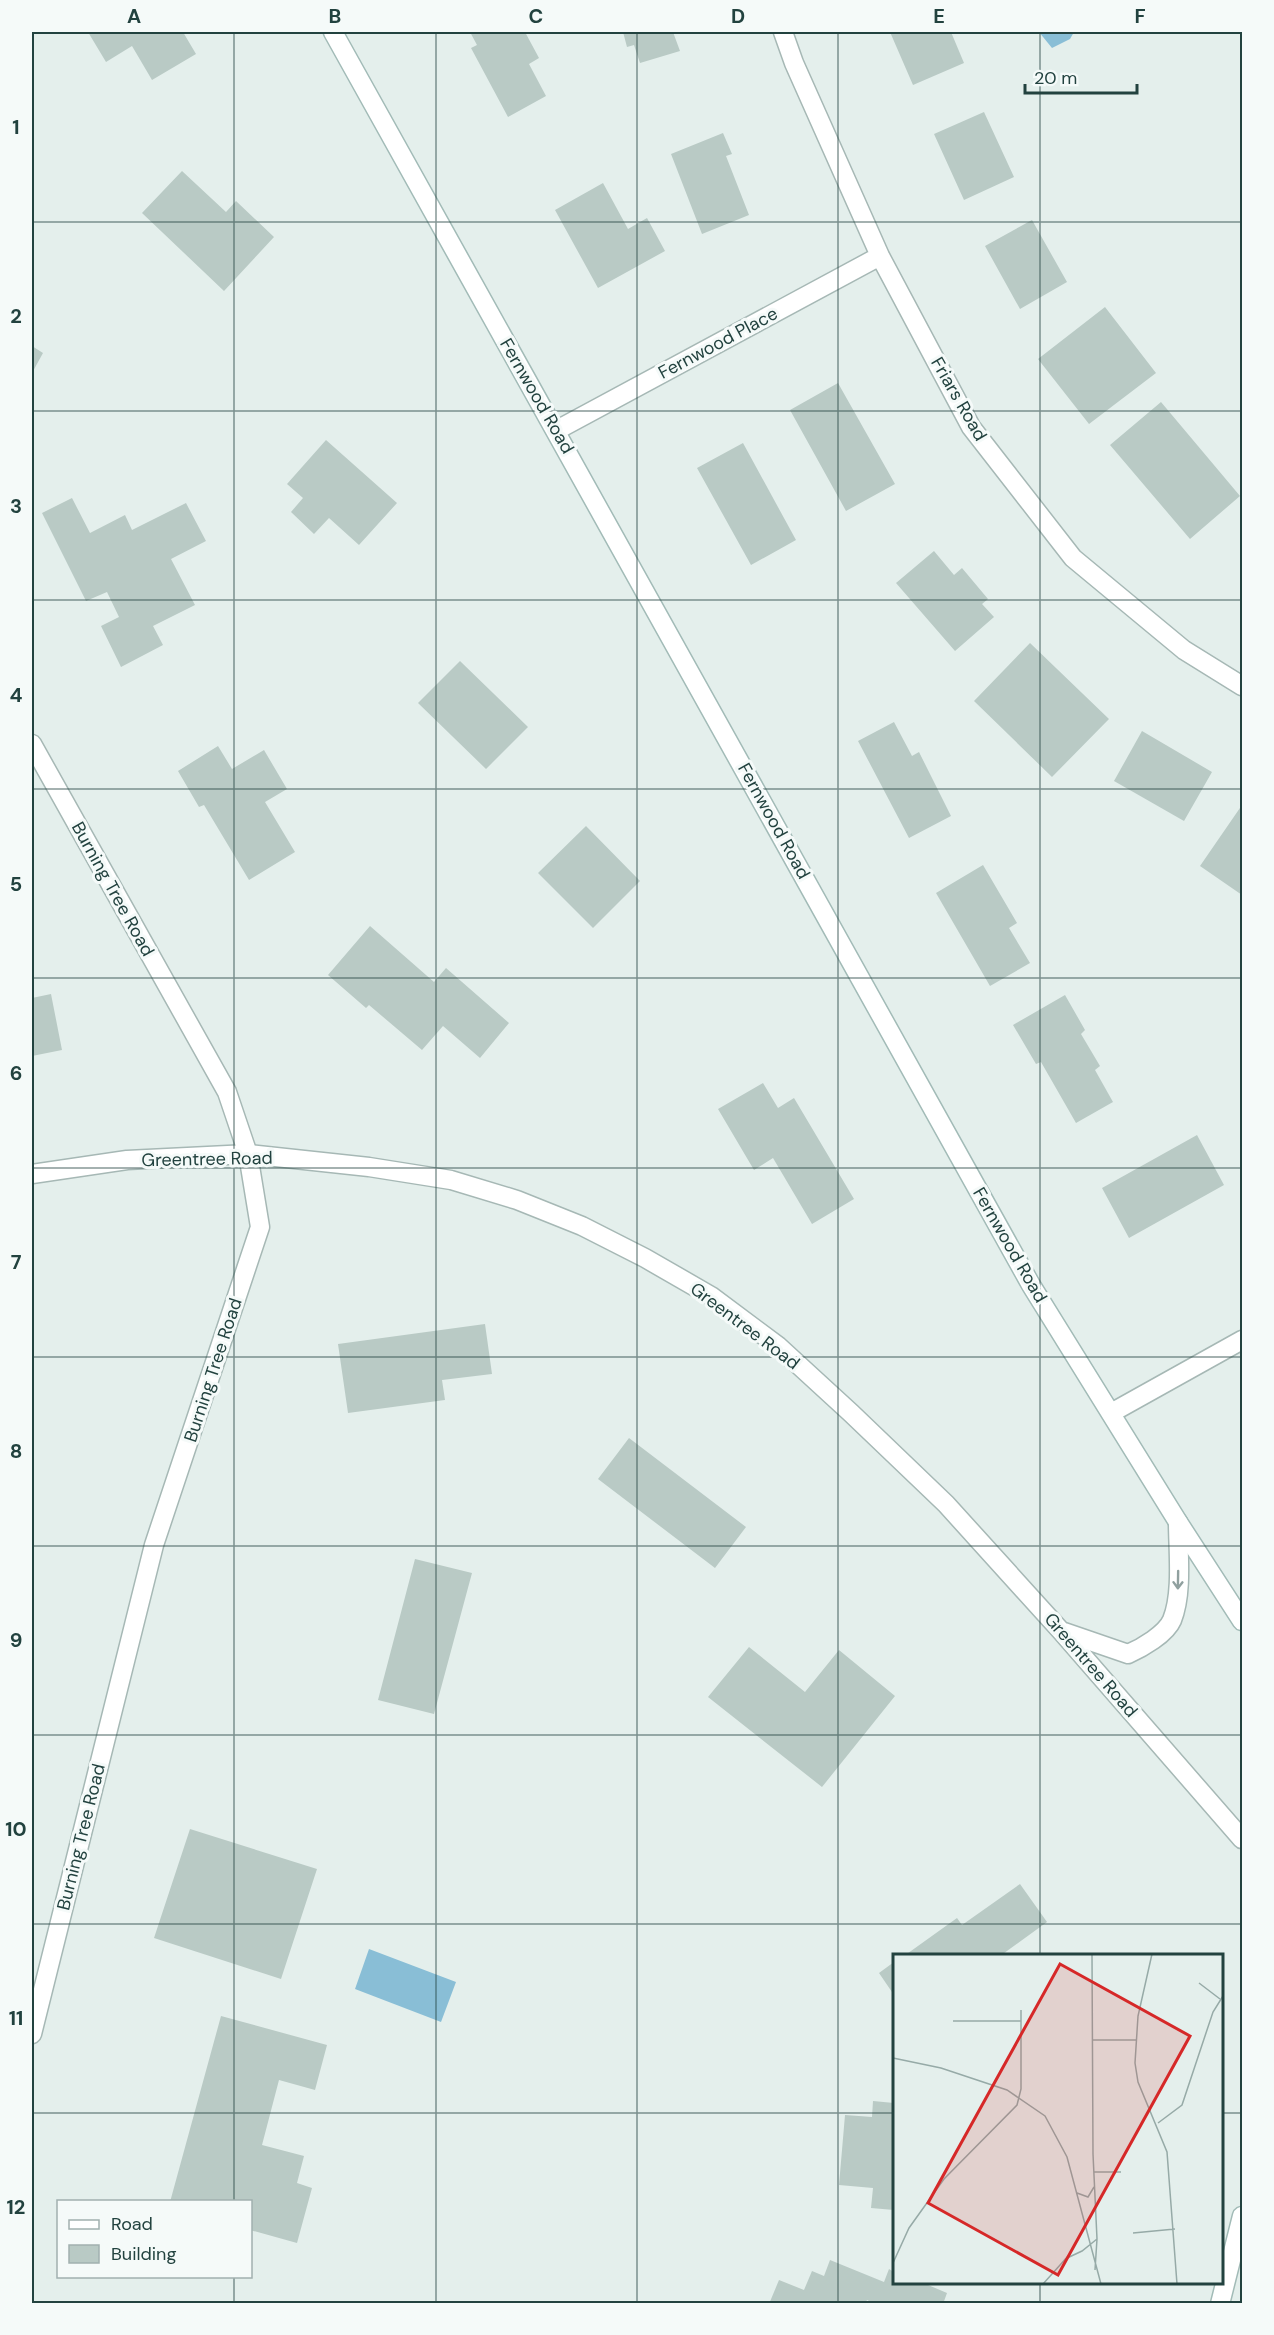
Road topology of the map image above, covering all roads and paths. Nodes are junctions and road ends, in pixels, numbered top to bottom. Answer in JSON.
{"nodes":[{"id":1,"x":333,"y":32,"type":"edge"},
{"id":2,"x":783,"y":32,"type":"edge"},
{"id":3,"x":880,"y":256,"type":"junction"},
{"id":4,"x":556,"y":430,"type":"junction"},
{"id":5,"x":1242,"y":686,"type":"edge"},
{"id":6,"x":32,"y":744,"type":"edge"},
{"id":7,"x":248,"y":1154,"type":"junction"},
{"id":8,"x":32,"y":1174,"type":"edge"},
{"id":9,"x":1242,"y":1340,"type":"edge"},
{"id":10,"x":1111,"y":1413,"type":"junction"},
{"id":11,"x":1178,"y":1522,"type":"junction"},
{"id":12,"x":1228,"y":1601,"type":"junction"},
{"id":13,"x":1242,"y":1621,"type":"edge"},
{"id":14,"x":1061,"y":1631,"type":"junction"},
{"id":15,"x":1242,"y":1636,"type":"edge"},
{"id":16,"x":1242,"y":1839,"type":"edge"},
{"id":17,"x":32,"y":2034,"type":"edge"},
{"id":18,"x":1242,"y":2216,"type":"edge"},
{"id":19,"x":1220,"y":2304,"type":"edge"}],
"edges":[{"from":1,"to":4,"type":"street","name":"Fernwood Road"},
{"from":2,"to":3,"type":"street","name":"Friars Road"},
{"from":3,"to":4,"type":"street","name":"Fernwood Place"},
{"from":3,"to":5,"type":"street","name":"Friars Road"},
{"from":4,"to":10,"type":"street","name":"Fernwood Road"},
{"from":6,"to":7,"type":"street","name":"Burning Tree Road"},
{"from":7,"to":8,"type":"street","name":"Greentree Road"},
{"from":7,"to":14,"type":"street","name":"Greentree Road"},
{"from":7,"to":17,"type":"street","name":"Burning Tree Road"},
{"from":9,"to":10,"type":"street"},
{"from":10,"to":11,"type":"street","name":"Fernwood Road"},
{"from":11,"to":12,"type":"street","name":"Fernwood Road"},
{"from":11,"to":14,"type":"street","one_way":true},
{"from":12,"to":13,"type":"street","name":"Fernwood Road"},
{"from":12,"to":15,"type":"street","name":"Fernwood Road"},
{"from":14,"to":16,"type":"street","name":"Greentree Road"},
{"from":18,"to":19,"type":"street"}]}
